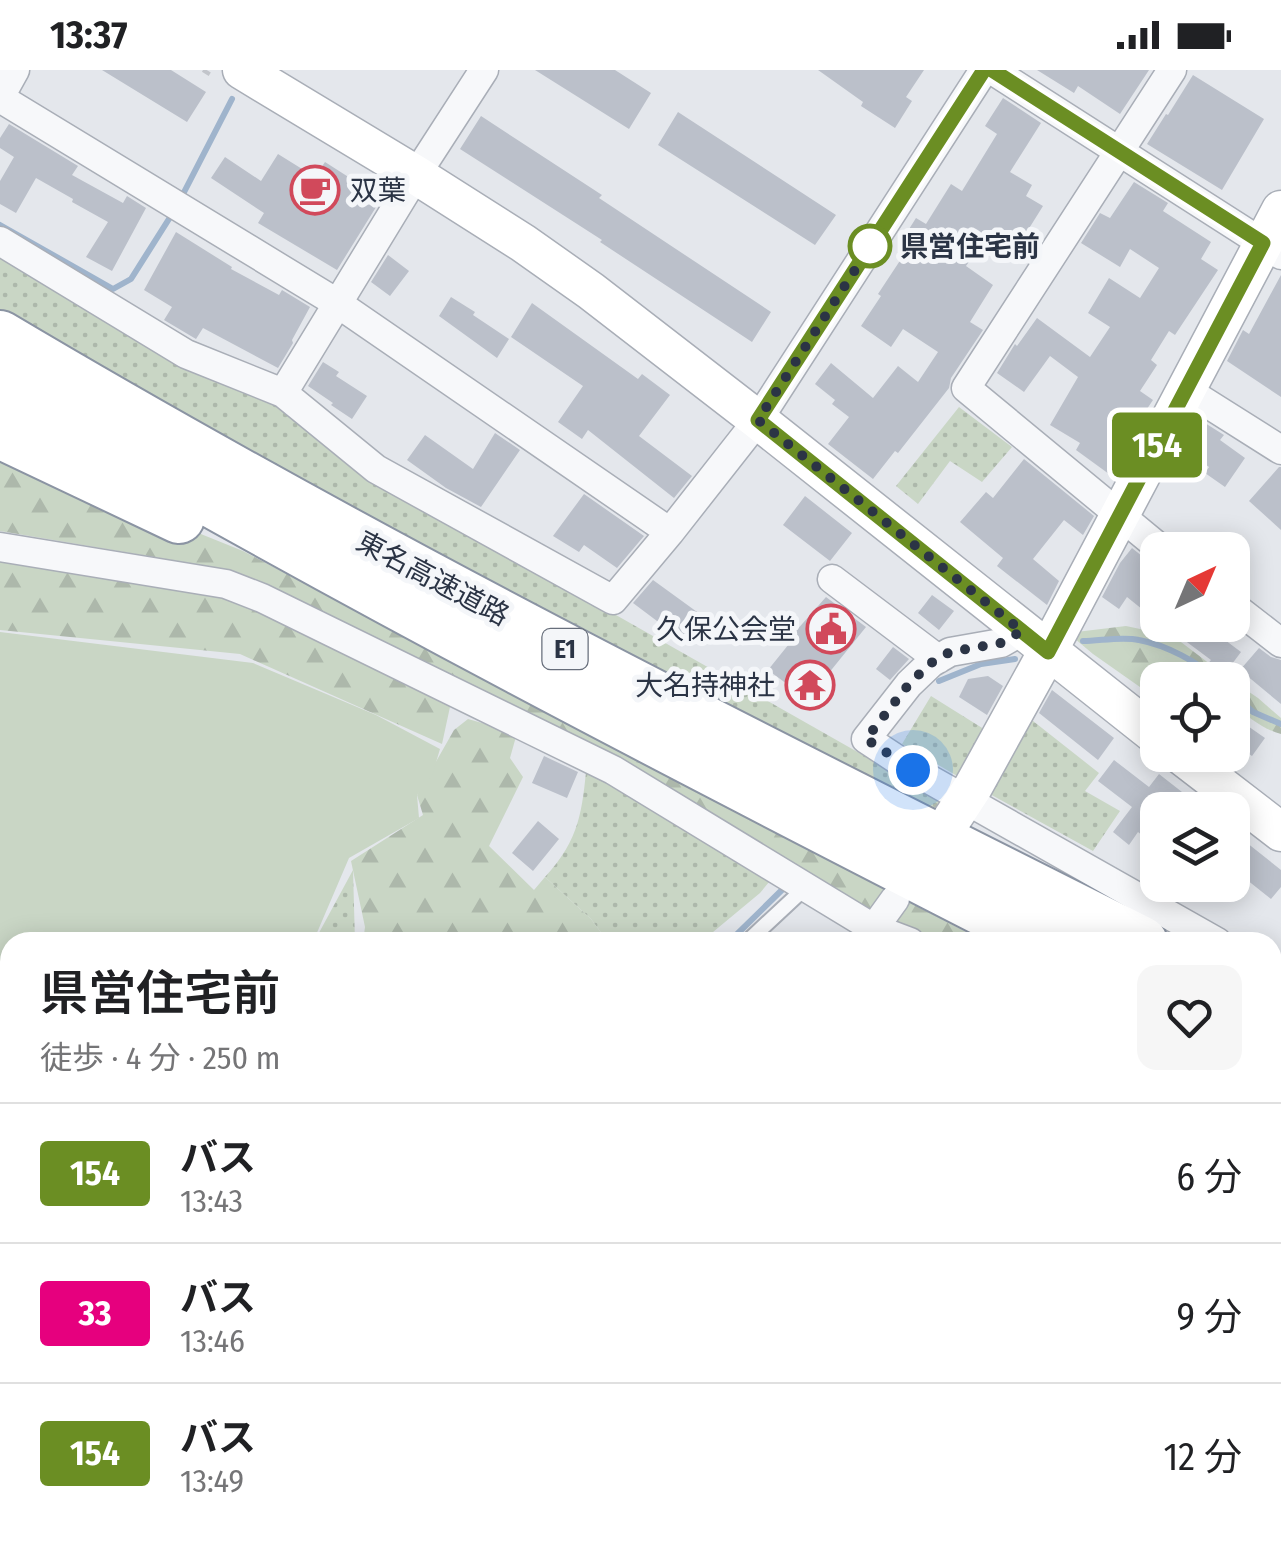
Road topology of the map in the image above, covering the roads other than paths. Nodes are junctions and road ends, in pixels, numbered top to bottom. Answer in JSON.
{"nodes":[{"id":1,"x":16,"y":70,"type":"edge"},
{"id":2,"x":242,"y":70,"type":"edge"},
{"id":3,"x":484,"y":70,"type":"edge"},
{"id":4,"x":984,"y":70,"type":"edge"},
{"id":5,"x":992,"y":70,"type":"edge"},
{"id":6,"x":1172,"y":70,"type":"edge"},
{"id":7,"x":0,"y":98,"type":"edge"},
{"id":8,"x":1119,"y":153,"type":"junction"},
{"id":9,"x":416,"y":175,"type":"junction"},
{"id":10,"x":1281,"y":210,"type":"edge"},
{"id":11,"x":0,"y":241,"type":"edge"},
{"id":12,"x":1272,"y":249,"type":"edge"},
{"id":13,"x":337,"y":304,"type":"junction"},
{"id":14,"x":0,"y":336,"type":"edge"},
{"id":15,"x":0,"y":381,"type":"edge"},
{"id":16,"x":1186,"y":390,"type":"junction"},
{"id":17,"x":284,"y":393,"type":"junction"},
{"id":18,"x":758,"y":420,"type":"junction"},
{"id":19,"x":0,"y":433,"type":"edge"},
{"id":20,"x":1281,"y":450,"type":"edge"},
{"id":21,"x":1119,"y":516,"type":"junction"},
{"id":22,"x":670,"y":532,"type":"junction"},
{"id":23,"x":1140,"y":533,"type":"edge"},
{"id":24,"x":0,"y":547,"type":"edge"},
{"id":25,"x":832,"y":580,"type":"dead end"},
{"id":26,"x":1250,"y":619,"type":"edge"},
{"id":27,"x":1035,"y":641,"type":"junction"},
{"id":28,"x":1281,"y":643,"type":"edge"},
{"id":29,"x":938,"y":659,"type":"junction"},
{"id":30,"x":618,"y":723,"type":"junction"},
{"id":31,"x":1140,"y":723,"type":"edge"},
{"id":32,"x":1203,"y":772,"type":"edge"},
{"id":33,"x":959,"y":808,"type":"junction"},
{"id":34,"x":1281,"y":832,"type":"edge"},
{"id":35,"x":806,"y":887,"type":"junction"},
{"id":36,"x":895,"y":899,"type":"dead end"},
{"id":37,"x":758,"y":932,"type":"edge"},
{"id":38,"x":864,"y":932,"type":"edge"},
{"id":39,"x":872,"y":932,"type":"edge"},
{"id":40,"x":1025,"y":932,"type":"edge"},
{"id":41,"x":1122,"y":932,"type":"edge"},
{"id":42,"x":1198,"y":932,"type":"edge"}],
"edges":[{"from":1,"to":7,"type":"street"},
{"from":2,"to":9,"type":"street"},
{"from":3,"to":9,"type":"street"},
{"from":4,"to":18,"type":"street"},
{"from":5,"to":8,"type":"street"},
{"from":6,"to":8,"type":"street"},
{"from":7,"to":13,"type":"street"},
{"from":8,"to":12,"type":"street"},
{"from":8,"to":21,"type":"street"},
{"from":9,"to":13,"type":"street"},
{"from":9,"to":18,"type":"street"},
{"from":10,"to":12,"type":"street"},
{"from":11,"to":17,"type":"street"},
{"from":12,"to":16,"type":"street"},
{"from":13,"to":17,"type":"street"},
{"from":13,"to":22,"type":"street"},
{"from":14,"to":41,"type":"highway","name":"東名高速道路","number":"E1"},
{"from":15,"to":30,"type":"highway","name":"東名高速道路","number":"E1"},
{"from":16,"to":20,"type":"street"},
{"from":16,"to":21,"type":"street"},
{"from":17,"to":22,"type":"street"},
{"from":18,"to":22,"type":"street"},
{"from":18,"to":27,"type":"street"},
{"from":19,"to":30,"type":"highway"},
{"from":21,"to":23,"type":"street"},
{"from":21,"to":27,"type":"street"},
{"from":24,"to":35,"type":"street"},
{"from":25,"to":29,"type":"street"},
{"from":26,"to":28,"type":"street"},
{"from":27,"to":29,"type":"street"},
{"from":27,"to":31,"type":"street"},
{"from":27,"to":33,"type":"street"},
{"from":29,"to":33,"type":"street"},
{"from":30,"to":40,"type":"highway","name":"東名高速道路","number":"E1"},
{"from":32,"to":34,"type":"street"},
{"from":33,"to":42,"type":"street"},
{"from":35,"to":37,"type":"lane"},
{"from":35,"to":38,"type":"street"},
{"from":36,"to":39,"type":"street"}]}
